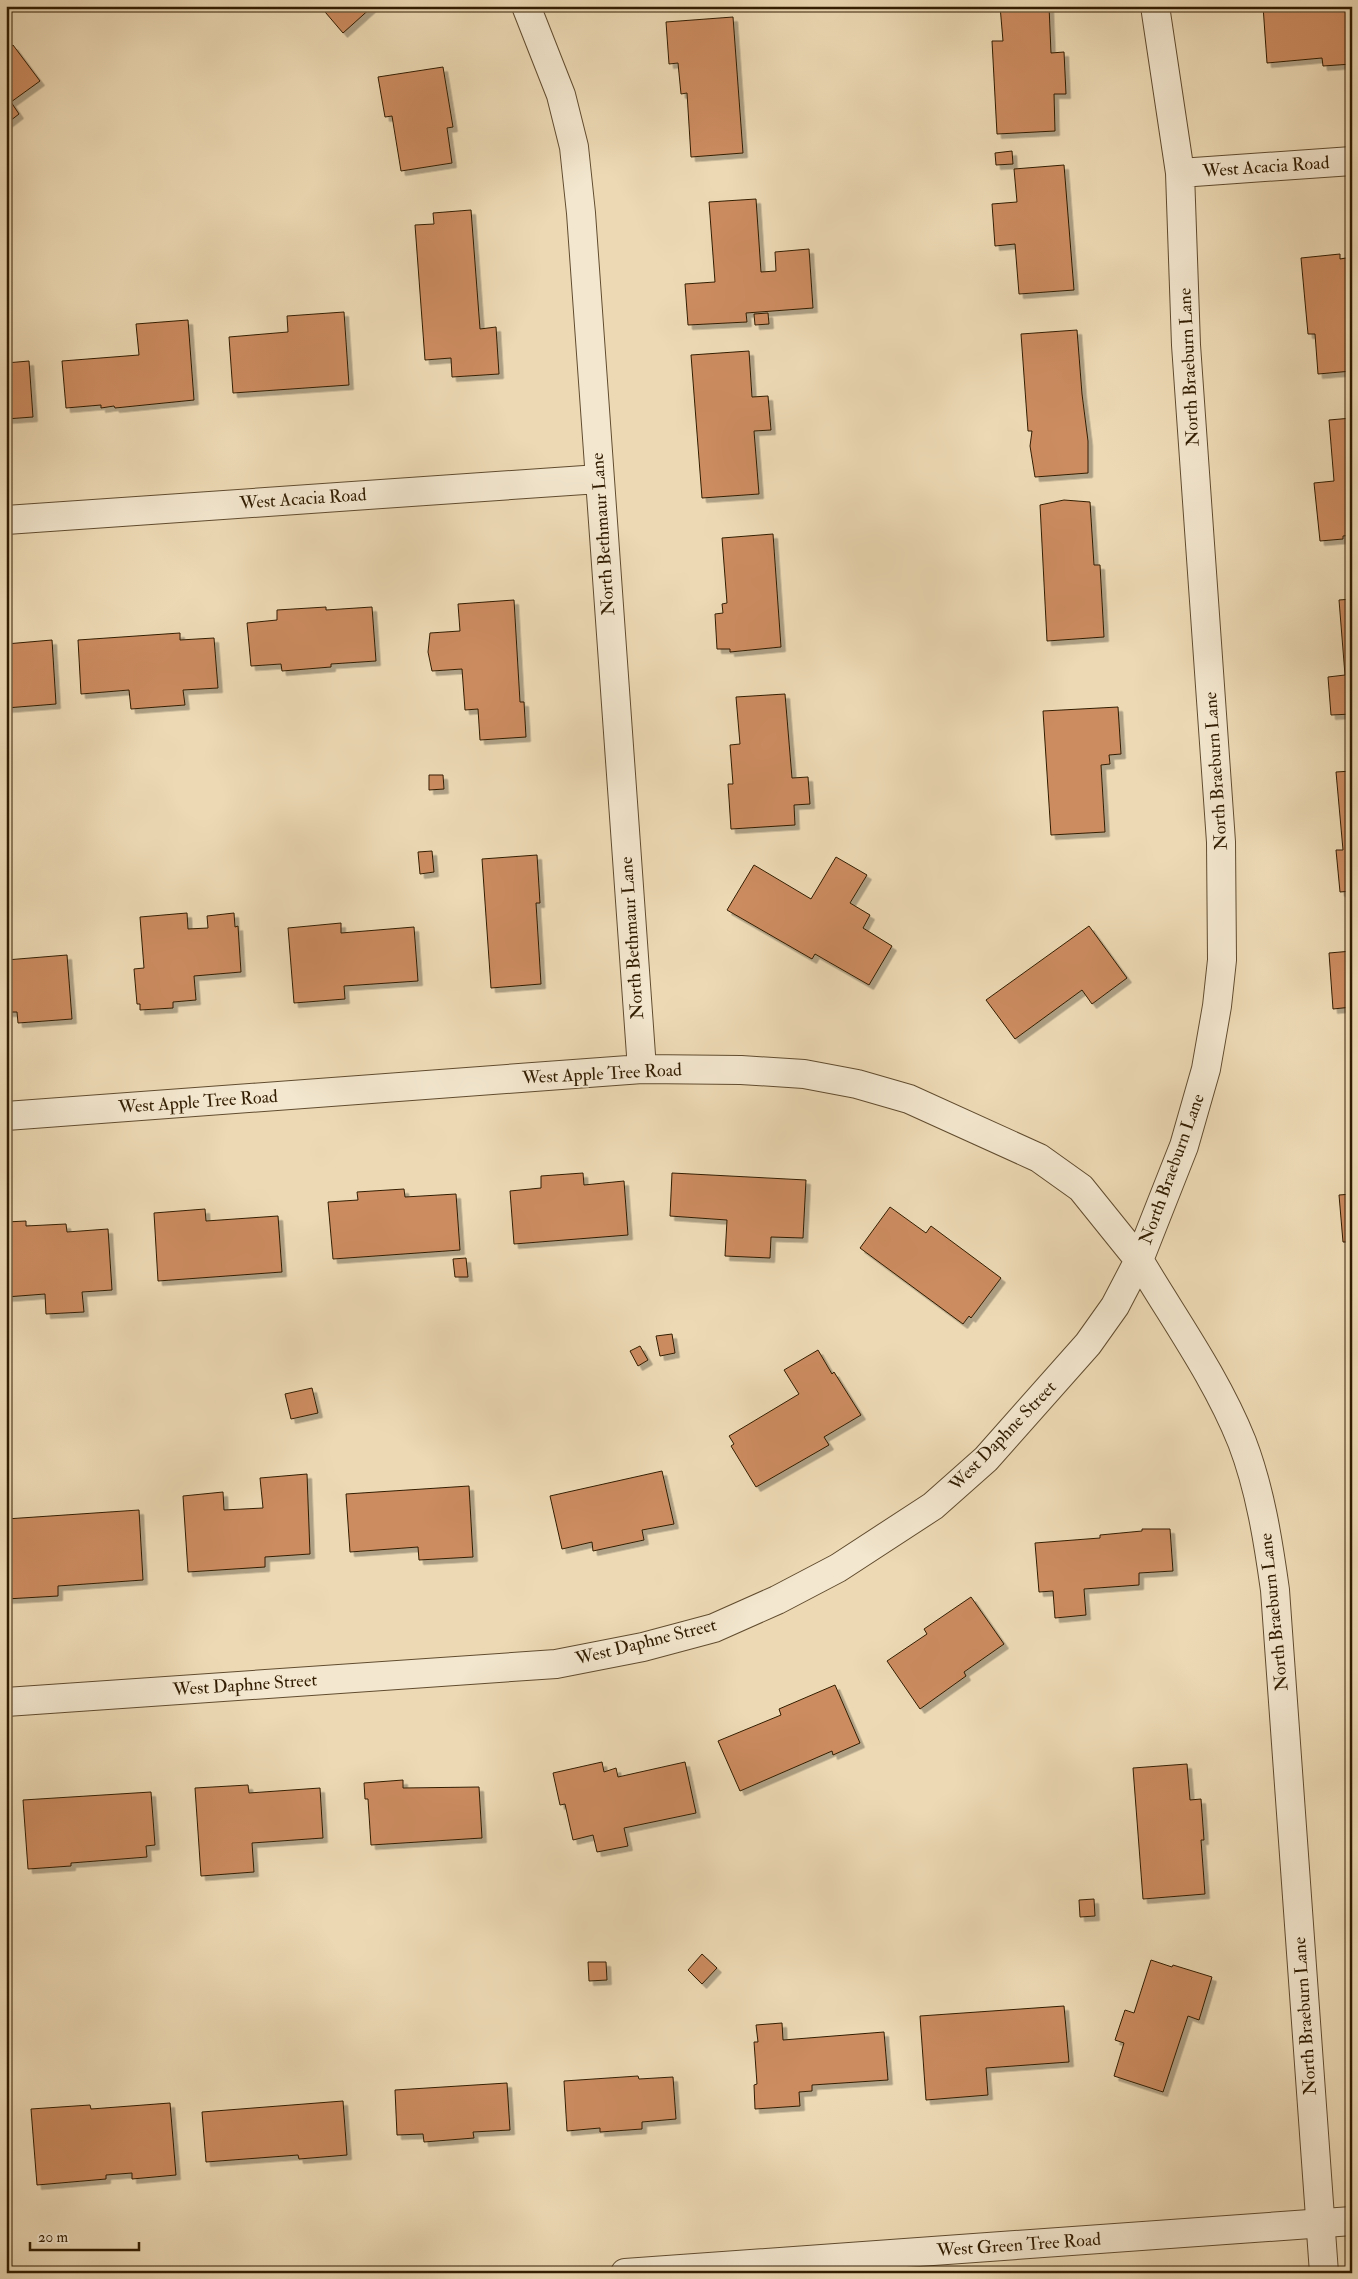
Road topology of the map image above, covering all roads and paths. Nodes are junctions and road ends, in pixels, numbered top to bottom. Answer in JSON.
{"nodes":[{"id":1,"x":526,"y":6,"type":"edge"},
{"id":2,"x":1155,"y":6,"type":"edge"},
{"id":3,"x":1352,"y":162,"type":"edge"},
{"id":4,"x":1180,"y":173,"type":"junction"},
{"id":5,"x":599,"y":479,"type":"junction"},
{"id":6,"x":6,"y":520,"type":"edge"},
{"id":7,"x":642,"y":1069,"type":"junction"},
{"id":8,"x":6,"y":1116,"type":"edge"},
{"id":9,"x":1139,"y":1260,"type":"junction"},
{"id":10,"x":6,"y":1702,"type":"edge"},
{"id":11,"x":1352,"y":2221,"type":"edge"},
{"id":12,"x":1320,"y":2223,"type":"junction"},
{"id":13,"x":625,"y":2273,"type":"edge"},
{"id":14,"x":1324,"y":2273,"type":"edge"}],
"edges":[{"from":1,"to":5,"type":"street","name":"North Bethmaur Lane"},
{"from":2,"to":4,"type":"street","name":"North Braeburn Lane"},
{"from":3,"to":4,"type":"street","name":"West Acacia Road"},
{"from":4,"to":9,"type":"street","name":"North Braeburn Lane"},
{"from":5,"to":6,"type":"street","name":"West Acacia Road"},
{"from":5,"to":7,"type":"street","name":"North Bethmaur Lane"},
{"from":7,"to":8,"type":"street","name":"West Apple Tree Road"},
{"from":7,"to":9,"type":"street","name":"West Apple Tree Road"},
{"from":9,"to":10,"type":"street","name":"West Daphne Street"},
{"from":9,"to":12,"type":"street","name":"North Braeburn Lane"},
{"from":11,"to":12,"type":"street","name":"West Green Tree Road"},
{"from":12,"to":13,"type":"street","name":"West Green Tree Road"},
{"from":12,"to":14,"type":"street","name":"North Braeburn Lane"}]}
